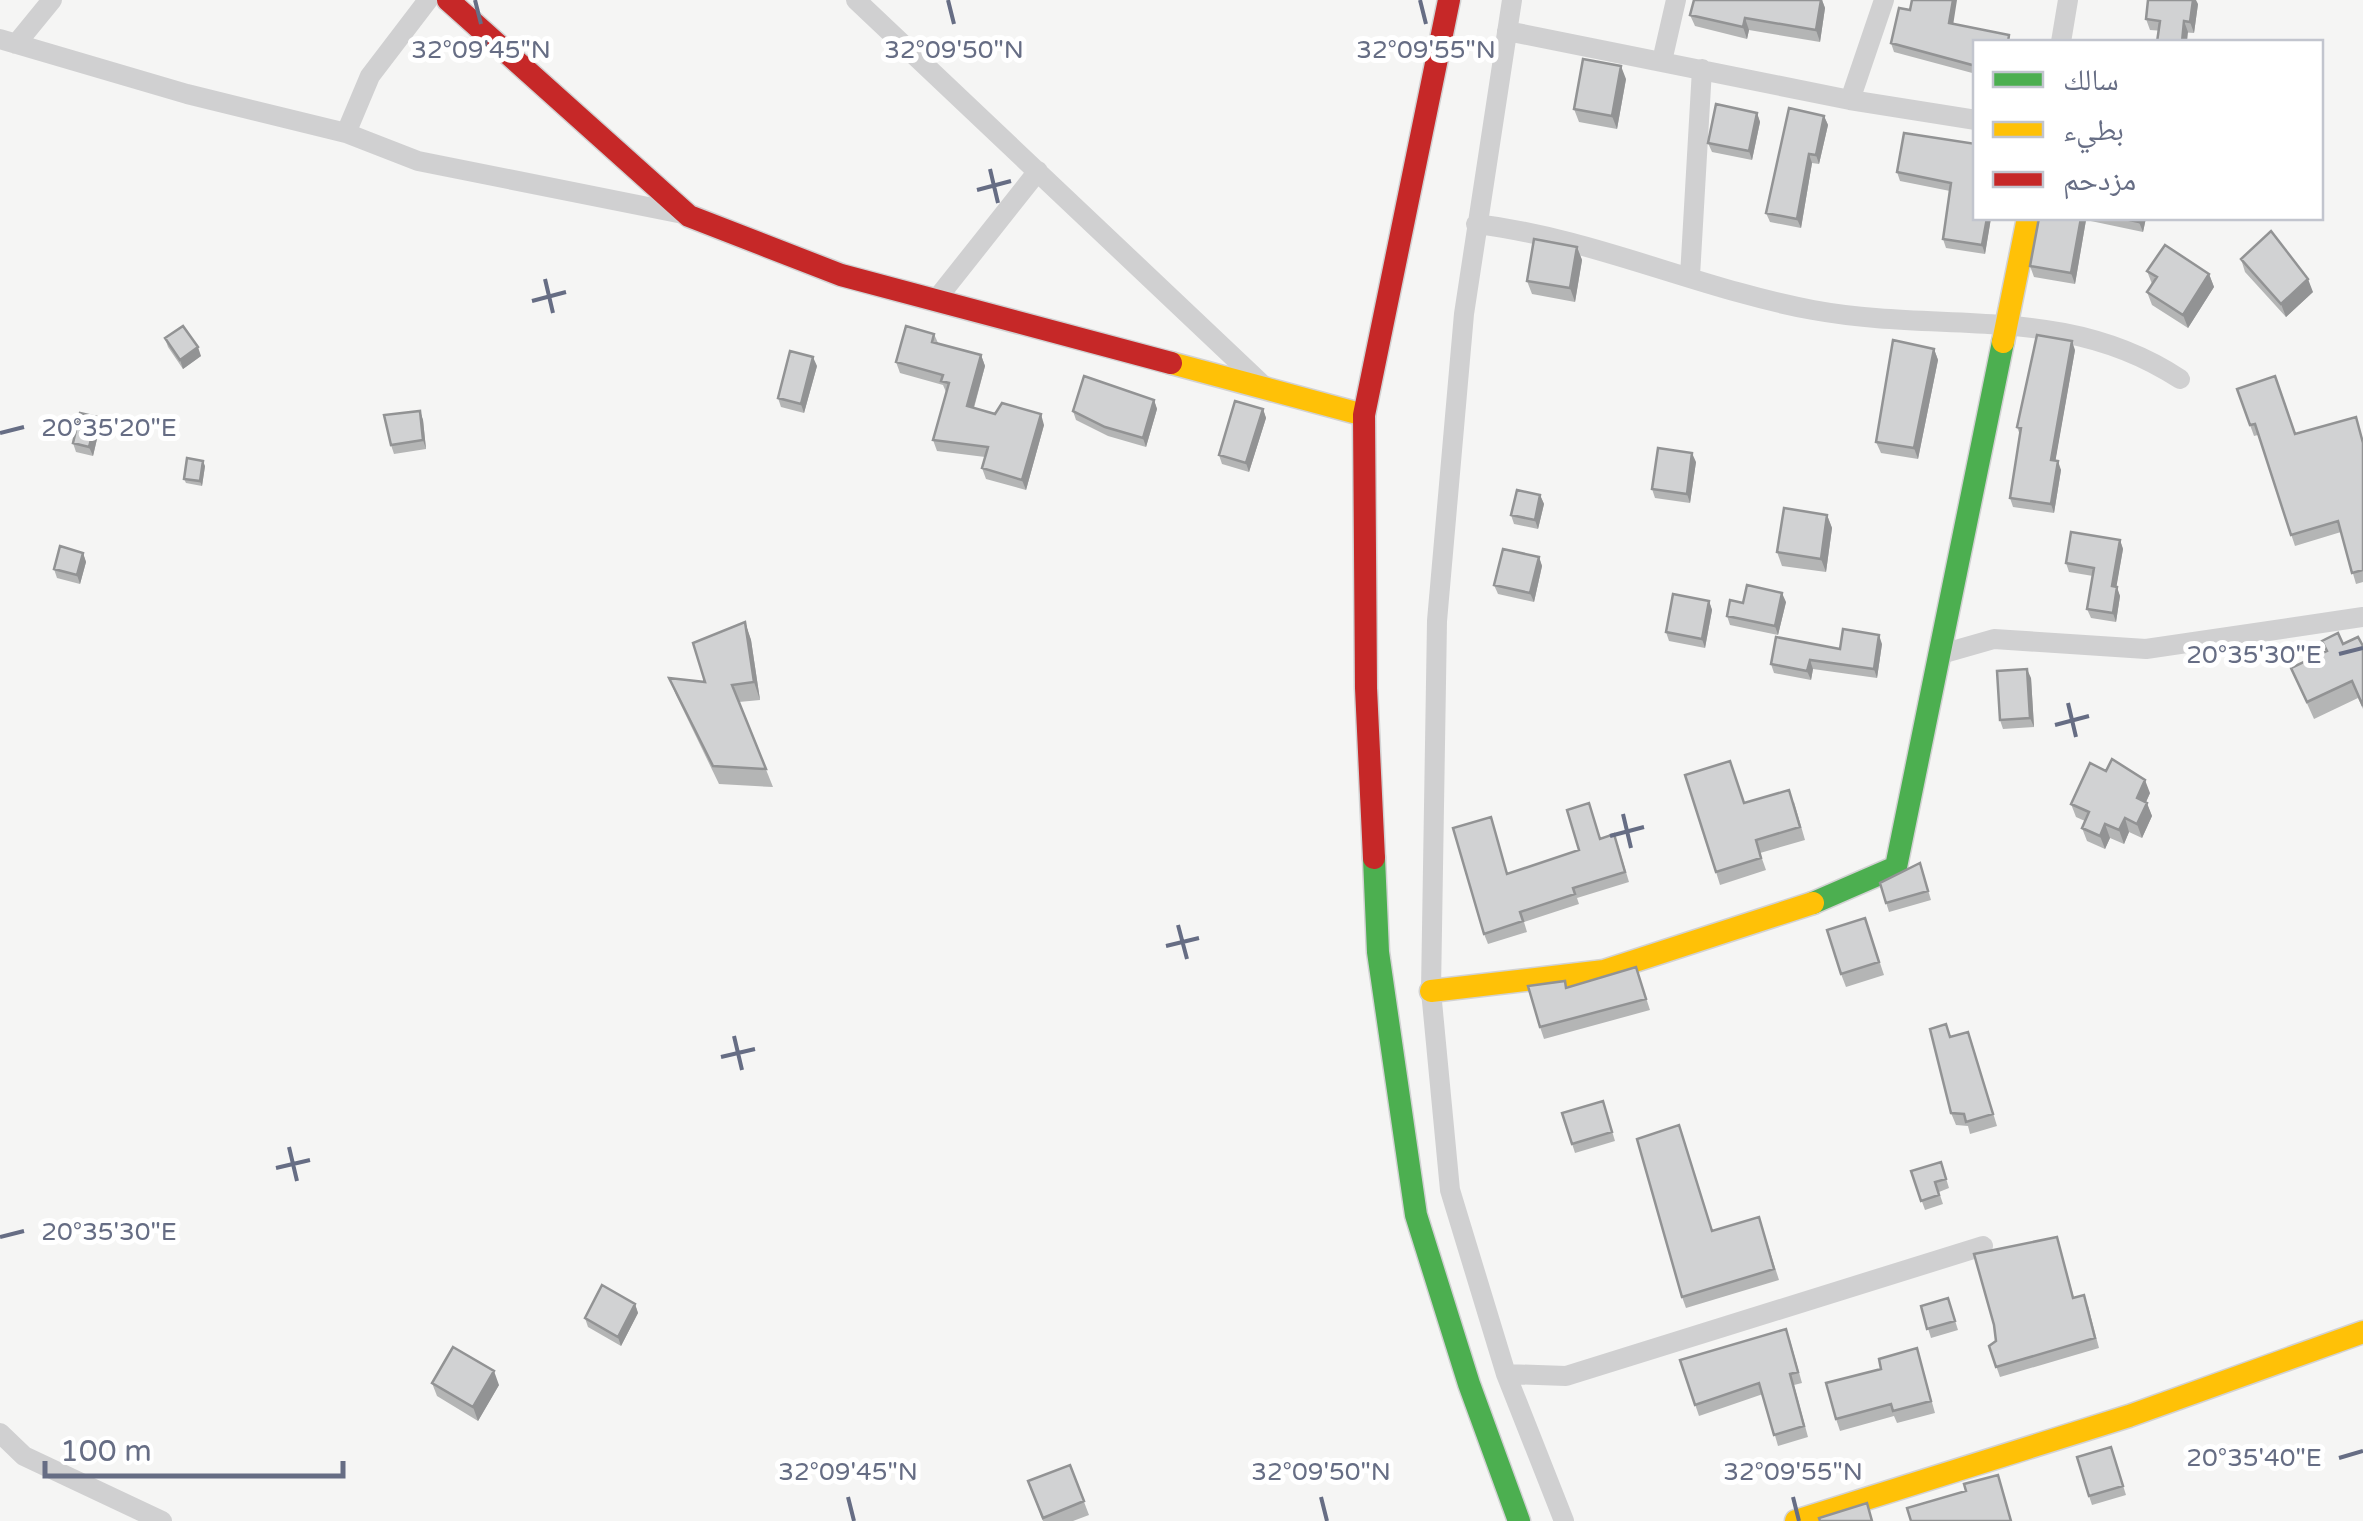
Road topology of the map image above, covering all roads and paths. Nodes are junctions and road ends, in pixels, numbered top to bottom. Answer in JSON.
{"nodes":[{"id":1,"x":52,"y":0,"type":"edge"},
{"id":2,"x":428,"y":0,"type":"edge"},
{"id":3,"x":448,"y":0,"type":"edge"},
{"id":4,"x":856,"y":0,"type":"edge"},
{"id":5,"x":1449,"y":0,"type":"edge"},
{"id":6,"x":1512,"y":0,"type":"edge"},
{"id":7,"x":1676,"y":0,"type":"edge"},
{"id":8,"x":1884,"y":0,"type":"edge"},
{"id":9,"x":2068,"y":0,"type":"edge"},
{"id":10,"x":1507,"y":31,"type":"junction"},
{"id":11,"x":2061,"y":40,"type":"edge"},
{"id":12,"x":8,"y":42,"type":"edge"},
{"id":13,"x":1662,"y":61,"type":"junction"},
{"id":14,"x":1702,"y":69,"type":"junction"},
{"id":15,"x":1850,"y":100,"type":"junction"},
{"id":16,"x":1973,"y":120,"type":"edge"},
{"id":17,"x":346,"y":133,"type":"junction"},
{"id":18,"x":1038,"y":171,"type":"junction"},
{"id":19,"x":689,"y":216,"type":"junction"},
{"id":20,"x":2028,"y":220,"type":"edge"},
{"id":21,"x":1476,"y":224,"type":"junction"},
{"id":22,"x":1690,"y":276,"type":"junction"},
{"id":23,"x":935,"y":301,"type":"junction"},
{"id":24,"x":2005,"y":324,"type":"junction"},
{"id":25,"x":2180,"y":379,"type":"dead end"},
{"id":26,"x":1269,"y":391,"type":"junction"},
{"id":27,"x":1364,"y":415,"type":"junction"},
{"id":28,"x":2363,"y":617,"type":"edge"},
{"id":29,"x":1938,"y":656,"type":"junction"},
{"id":30,"x":1431,"y":991,"type":"junction"},
{"id":31,"x":1982,"y":1246,"type":"dead end"},
{"id":32,"x":2363,"y":1332,"type":"edge"},
{"id":33,"x":1506,"y":1374,"type":"junction"},
{"id":34,"x":0,"y":1433,"type":"edge"},
{"id":35,"x":162,"y":1521,"type":"edge"},
{"id":36,"x":1519,"y":1521,"type":"edge"},
{"id":37,"x":1564,"y":1521,"type":"edge"},
{"id":38,"x":1796,"y":1521,"type":"edge"}],
"edges":[{"from":1,"to":12,"type":"street"},
{"from":2,"to":17,"type":"street"},
{"from":3,"to":19,"type":"street"},
{"from":4,"to":18,"type":"street"},
{"from":5,"to":27,"type":"street"},
{"from":6,"to":10,"type":"street"},
{"from":7,"to":13,"type":"street"},
{"from":8,"to":15,"type":"street"},
{"from":9,"to":11,"type":"street"},
{"from":10,"to":13,"type":"street"},
{"from":10,"to":21,"type":"street"},
{"from":12,"to":17,"type":"street"},
{"from":13,"to":14,"type":"street"},
{"from":14,"to":15,"type":"street"},
{"from":14,"to":22,"type":"street"},
{"from":15,"to":16,"type":"street"},
{"from":17,"to":19,"type":"street"},
{"from":18,"to":23,"type":"street"},
{"from":18,"to":26,"type":"street"},
{"from":19,"to":23,"type":"street"},
{"from":20,"to":24,"type":"street"},
{"from":21,"to":22,"type":"street"},
{"from":21,"to":30,"type":"street"},
{"from":22,"to":24,"type":"street"},
{"from":23,"to":26,"type":"street"},
{"from":24,"to":25,"type":"street"},
{"from":24,"to":29,"type":"street"},
{"from":26,"to":27,"type":"street"},
{"from":27,"to":36,"type":"street"},
{"from":28,"to":29,"type":"street"},
{"from":29,"to":30,"type":"street"},
{"from":30,"to":33,"type":"street"},
{"from":31,"to":33,"type":"street"},
{"from":32,"to":38,"type":"street"},
{"from":33,"to":37,"type":"street"},
{"from":34,"to":35,"type":"street"}]}
